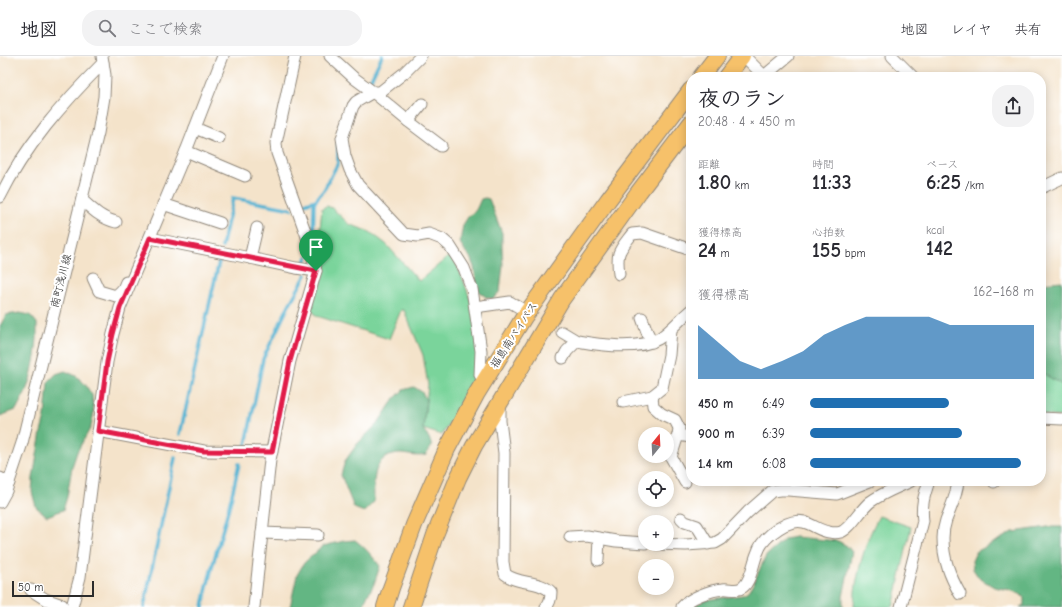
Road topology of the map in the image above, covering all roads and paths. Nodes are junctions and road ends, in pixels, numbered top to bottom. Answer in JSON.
{"nodes":[{"id":1,"x":222,"y":56,"type":"edge"},
{"id":2,"x":295,"y":56,"type":"edge"},
{"id":3,"x":330,"y":56,"type":"edge"},
{"id":4,"x":422,"y":56,"type":"edge"},
{"id":5,"x":717,"y":56,"type":"edge"},
{"id":6,"x":743,"y":56,"type":"edge"},
{"id":7,"x":788,"y":56,"type":"edge"},
{"id":8,"x":892,"y":56,"type":"edge"},
{"id":9,"x":102,"y":59,"type":"edge"},
{"id":10,"x":705,"y":72,"type":"edge"},
{"id":11,"x":730,"y":72,"type":"edge"},
{"id":12,"x":760,"y":72,"type":"edge"},
{"id":13,"x":769,"y":72,"type":"edge"},
{"id":14,"x":908,"y":72,"type":"edge"},
{"id":15,"x":373,"y":92,"type":"junction"},
{"id":16,"x":686,"y":97,"type":"edge"},
{"id":17,"x":422,"y":104,"type":"dead end"},
{"id":18,"x":408,"y":121,"type":"junction"},
{"id":19,"x":194,"y":128,"type":"junction"},
{"id":20,"x":686,"y":130,"type":"edge"},
{"id":21,"x":220,"y":138,"type":"dead end"},
{"id":22,"x":441,"y":146,"type":"dead end"},
{"id":23,"x":186,"y":151,"type":"junction"},
{"id":24,"x":245,"y":176,"type":"dead end"},
{"id":25,"x":1062,"y":178,"type":"edge"},
{"id":26,"x":3,"y":184,"type":"edge"},
{"id":27,"x":1046,"y":186,"type":"edge"},
{"id":28,"x":0,"y":196,"type":"edge"},
{"id":29,"x":82,"y":200,"type":"junction"},
{"id":30,"x":163,"y":204,"type":"junction"},
{"id":31,"x":116,"y":222,"type":"dead end"},
{"id":32,"x":220,"y":223,"type":"dead end"},
{"id":33,"x":257,"y":228,"type":"dead end"},
{"id":34,"x":150,"y":238,"type":"junction"},
{"id":35,"x":686,"y":248,"type":"edge"},
{"id":36,"x":250,"y":258,"type":"junction"},
{"id":37,"x":136,"y":270,"type":"junction"},
{"id":38,"x":316,"y":271,"type":"junction"},
{"id":39,"x":619,"y":274,"type":"dead end"},
{"id":40,"x":93,"y":278,"type":"dead end"},
{"id":41,"x":475,"y":307,"type":"junction"},
{"id":42,"x":522,"y":310,"type":"dead end"},
{"id":43,"x":686,"y":315,"type":"edge"},
{"id":44,"x":642,"y":318,"type":"dead end"},
{"id":45,"x":671,"y":329,"type":"junction"},
{"id":46,"x":562,"y":332,"type":"dead end"},
{"id":47,"x":577,"y":341,"type":"junction"},
{"id":48,"x":652,"y":342,"type":"junction"},
{"id":49,"x":563,"y":358,"type":"dead end"},
{"id":50,"x":480,"y":375,"type":"dead end"},
{"id":51,"x":652,"y":396,"type":"junction"},
{"id":52,"x":623,"y":402,"type":"dead end"},
{"id":53,"x":500,"y":403,"type":"junction"},
{"id":54,"x":1046,"y":418,"type":"edge"},
{"id":55,"x":1062,"y":419,"type":"edge"},
{"id":56,"x":98,"y":431,"type":"junction"},
{"id":57,"x":678,"y":435,"type":"junction"},
{"id":58,"x":686,"y":436,"type":"edge"},
{"id":59,"x":272,"y":452,"type":"junction"},
{"id":60,"x":3,"y":482,"type":"edge"},
{"id":61,"x":685,"y":482,"type":"dead end"},
{"id":62,"x":857,"y":486,"type":"edge"},
{"id":63,"x":901,"y":486,"type":"edge"},
{"id":64,"x":927,"y":486,"type":"edge"},
{"id":65,"x":957,"y":486,"type":"edge"},
{"id":66,"x":0,"y":502,"type":"edge"},
{"id":67,"x":681,"y":518,"type":"dead end"},
{"id":68,"x":262,"y":533,"type":"junction"},
{"id":69,"x":318,"y":535,"type":"dead end"},
{"id":70,"x":570,"y":537,"type":"dead end"},
{"id":71,"x":599,"y":538,"type":"junction"},
{"id":72,"x":638,"y":542,"type":"edge"},
{"id":73,"x":708,"y":544,"type":"junction"},
{"id":74,"x":674,"y":545,"type":"edge"},
{"id":75,"x":598,"y":560,"type":"dead end"},
{"id":76,"x":30,"y":590,"type":"dead end"},
{"id":77,"x":960,"y":594,"type":"dead end"},
{"id":78,"x":62,"y":607,"type":"edge"},
{"id":79,"x":72,"y":607,"type":"edge"},
{"id":80,"x":254,"y":607,"type":"edge"},
{"id":81,"x":385,"y":607,"type":"edge"},
{"id":82,"x":411,"y":607,"type":"edge"},
{"id":83,"x":546,"y":607,"type":"edge"},
{"id":84,"x":682,"y":607,"type":"edge"},
{"id":85,"x":901,"y":607,"type":"edge"}],
"edges":[{"from":1,"to":19,"type":"street"},
{"from":2,"to":38,"type":"street"},
{"from":3,"to":15,"type":"street"},
{"from":4,"to":15,"type":"street"},
{"from":5,"to":10,"type":"highway"},
{"from":6,"to":11,"type":"highway"},
{"from":6,"to":12,"type":"street"},
{"from":7,"to":13,"type":"street"},
{"from":8,"to":14,"type":"street"},
{"from":9,"to":26,"type":"street"},
{"from":9,"to":29,"type":"street","name":"南町浅川線"},
{"from":15,"to":18,"type":"street"},
{"from":15,"to":41,"type":"street"},
{"from":16,"to":81,"type":"highway","name":"福島南バイパス"},
{"from":17,"to":18,"type":"street"},
{"from":18,"to":22,"type":"street"},
{"from":19,"to":21,"type":"street"},
{"from":19,"to":23,"type":"street"},
{"from":20,"to":53,"type":"highway","name":"福島南バイパス"},
{"from":23,"to":24,"type":"street"},
{"from":23,"to":30,"type":"street"},
{"from":25,"to":27,"type":"street"},
{"from":26,"to":28,"type":"street"},
{"from":29,"to":31,"type":"street"},
{"from":29,"to":60,"type":"street","name":"南町浅川線"},
{"from":30,"to":32,"type":"street"},
{"from":30,"to":34,"type":"street"},
{"from":33,"to":36,"type":"street"},
{"from":34,"to":36,"type":"street"},
{"from":34,"to":37,"type":"street"},
{"from":35,"to":39,"type":"street"},
{"from":36,"to":38,"type":"street"},
{"from":37,"to":40,"type":"street"},
{"from":37,"to":56,"type":"street"},
{"from":38,"to":59,"type":"street"},
{"from":41,"to":42,"type":"street"},
{"from":41,"to":50,"type":"street"},
{"from":43,"to":45,"type":"street"},
{"from":44,"to":48,"type":"street"},
{"from":45,"to":48,"type":"street"},
{"from":45,"to":51,"type":"street"},
{"from":46,"to":47,"type":"street"},
{"from":47,"to":48,"type":"street"},
{"from":47,"to":49,"type":"street"},
{"from":51,"to":52,"type":"street"},
{"from":51,"to":57,"type":"street"},
{"from":53,"to":82,"type":"highway","name":"福島南バイパス"},
{"from":53,"to":83,"type":"street"},
{"from":54,"to":55,"type":"street"},
{"from":56,"to":59,"type":"street"},
{"from":56,"to":79,"type":"street"},
{"from":57,"to":58,"type":"street"},
{"from":57,"to":61,"type":"street"},
{"from":59,"to":68,"type":"street"},
{"from":60,"to":66,"type":"street","name":"南町浅川線"},
{"from":62,"to":73,"type":"street"},
{"from":63,"to":84,"type":"street"},
{"from":64,"to":85,"type":"street"},
{"from":65,"to":77,"type":"street"},
{"from":67,"to":73,"type":"street"},
{"from":68,"to":69,"type":"street"},
{"from":68,"to":80,"type":"street"},
{"from":70,"to":71,"type":"street"},
{"from":71,"to":72,"type":"street"},
{"from":71,"to":75,"type":"street"},
{"from":73,"to":74,"type":"street"},
{"from":76,"to":78,"type":"street"}]}
